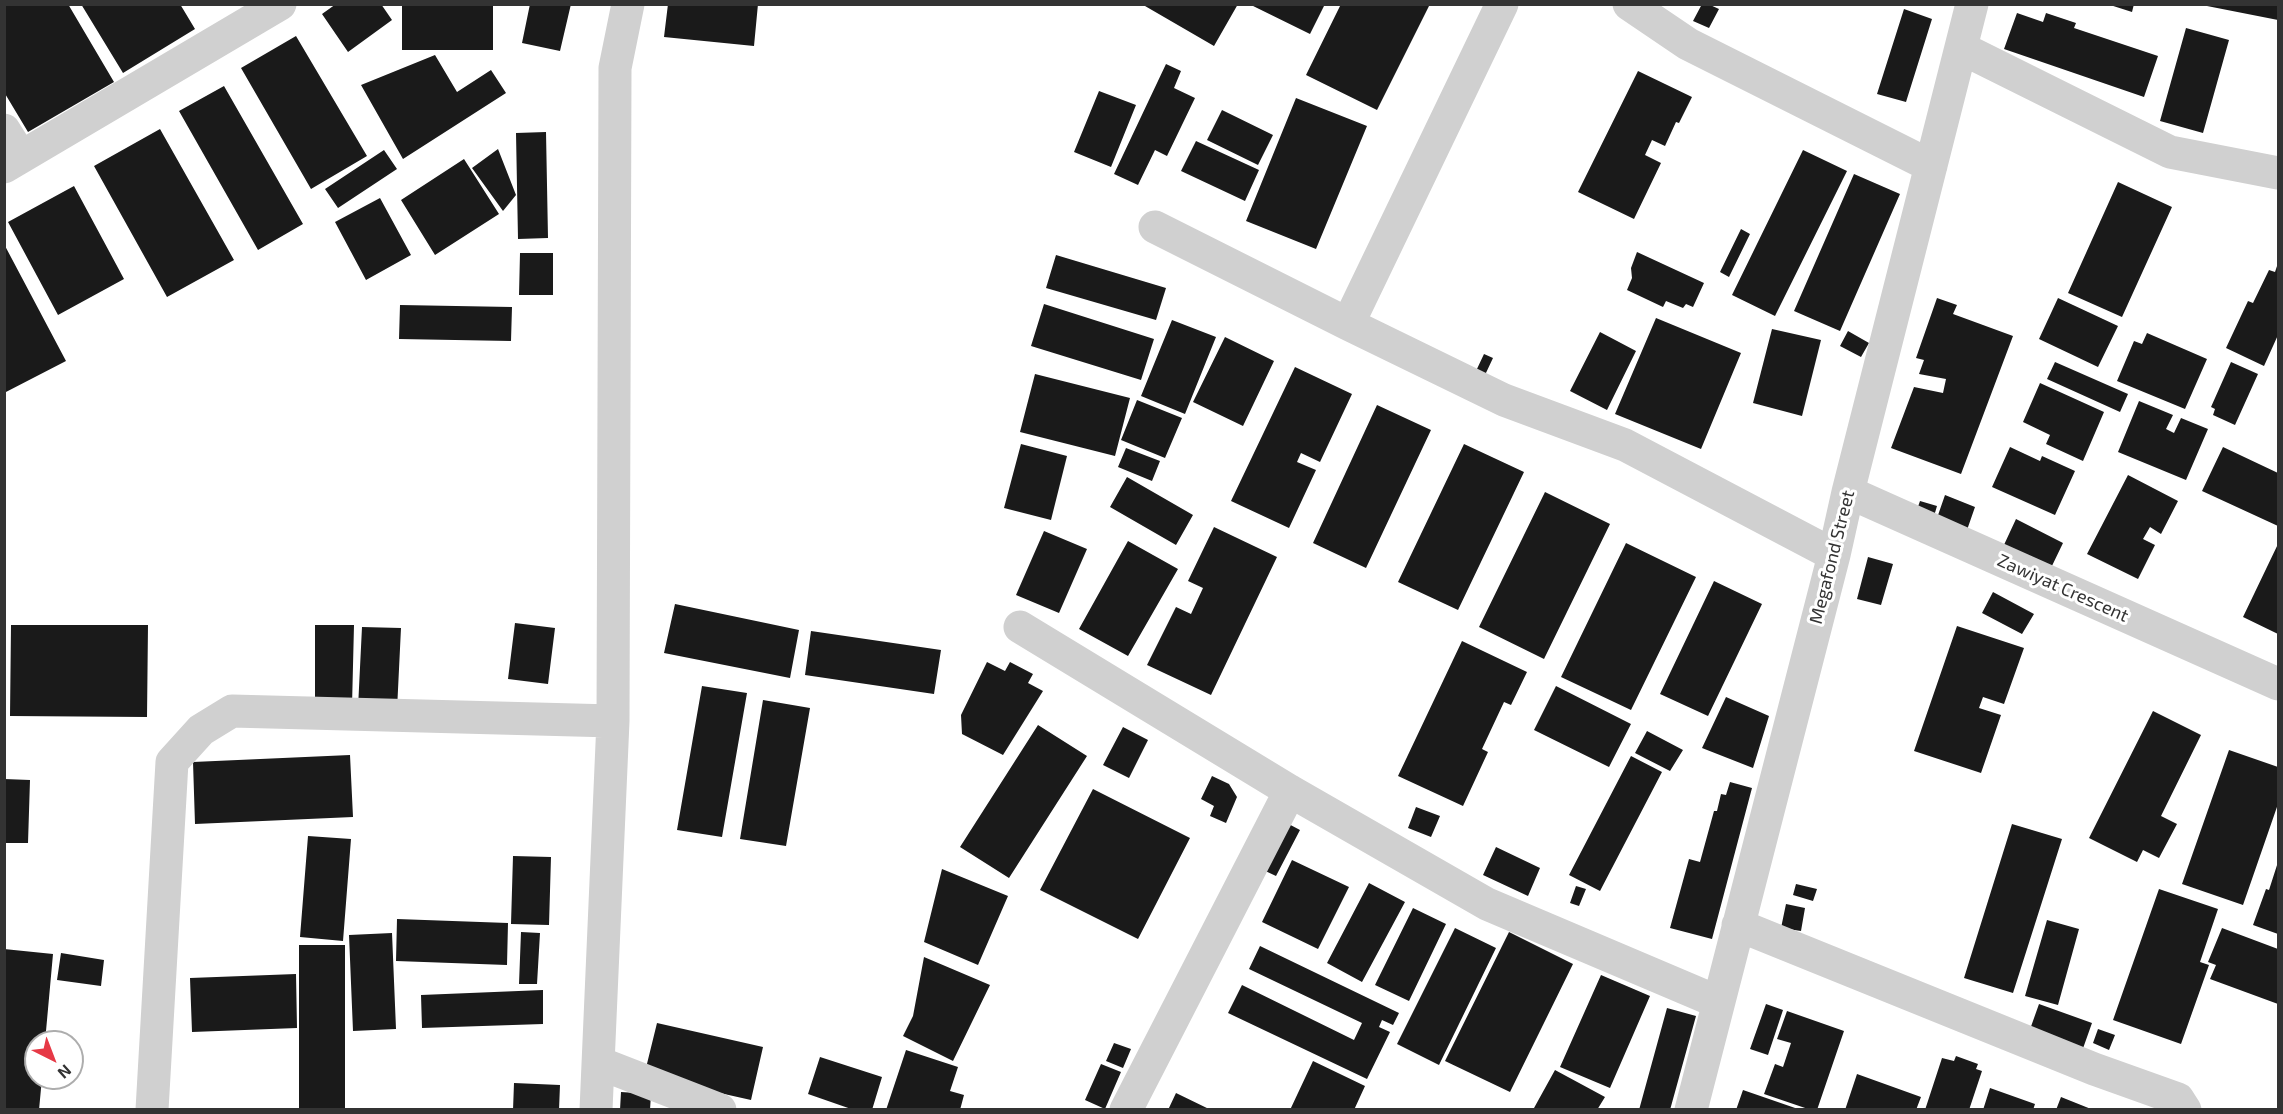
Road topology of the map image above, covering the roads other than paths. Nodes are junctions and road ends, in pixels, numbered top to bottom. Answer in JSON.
{"nodes":[{"id":1,"x":280,"y":4,"type":"edge"},
{"id":2,"x":628,"y":4,"type":"edge"},
{"id":3,"x":1502,"y":4,"type":"edge"},
{"id":4,"x":1629,"y":4,"type":"edge"},
{"id":5,"x":1972,"y":4,"type":"edge"},
{"id":6,"x":1961,"y":48,"type":"junction"},
{"id":7,"x":10,"y":151,"type":"edge"},
{"id":8,"x":1931,"y":166,"type":"junction"},
{"id":9,"x":2278,"y":173,"type":"edge"},
{"id":10,"x":1155,"y":227,"type":"dead end"},
{"id":11,"x":1348,"y":324,"type":"junction"},
{"id":12,"x":1848,"y":492,"type":"junction"},
{"id":13,"x":1834,"y":555,"type":"junction"},
{"id":14,"x":1020,"y":627,"type":"dead end"},
{"id":15,"x":2278,"y":684,"type":"edge"},
{"id":16,"x":613,"y":721,"type":"junction"},
{"id":17,"x":1290,"y":791,"type":"junction"},
{"id":18,"x":1737,"y":924,"type":"junction"},
{"id":19,"x":1718,"y":1002,"type":"junction"},
{"id":20,"x":599,"y":1063,"type":"junction"},
{"id":21,"x":152,"y":1110,"type":"edge"},
{"id":22,"x":596,"y":1110,"type":"edge"},
{"id":23,"x":720,"y":1110,"type":"edge"},
{"id":24,"x":1126,"y":1110,"type":"edge"},
{"id":25,"x":1691,"y":1110,"type":"edge"},
{"id":26,"x":2185,"y":1110,"type":"edge"}],
"edges":[{"from":1,"to":7,"type":"street"},
{"from":2,"to":16,"type":"street"},
{"from":3,"to":11,"type":"street"},
{"from":4,"to":8,"type":"street"},
{"from":5,"to":6,"type":"street","name":"Megafond Street"},
{"from":6,"to":8,"type":"street","name":"Megafond Street"},
{"from":6,"to":9,"type":"street"},
{"from":8,"to":12,"type":"street","name":"Megafond Street"},
{"from":10,"to":11,"type":"street"},
{"from":11,"to":13,"type":"street"},
{"from":12,"to":13,"type":"street","name":"Megafond Street"},
{"from":12,"to":15,"type":"street","name":"Zawiyat Crescent"},
{"from":13,"to":18,"type":"street","name":"Megafond Street"},
{"from":14,"to":17,"type":"street"},
{"from":16,"to":20,"type":"street"},
{"from":16,"to":21,"type":"street"},
{"from":17,"to":19,"type":"street"},
{"from":17,"to":24,"type":"street"},
{"from":18,"to":19,"type":"street","name":"Megafond Street"},
{"from":18,"to":26,"type":"street"},
{"from":19,"to":25,"type":"street","name":"Megafond Street"},
{"from":20,"to":22,"type":"street"},
{"from":20,"to":23,"type":"street"}]}
